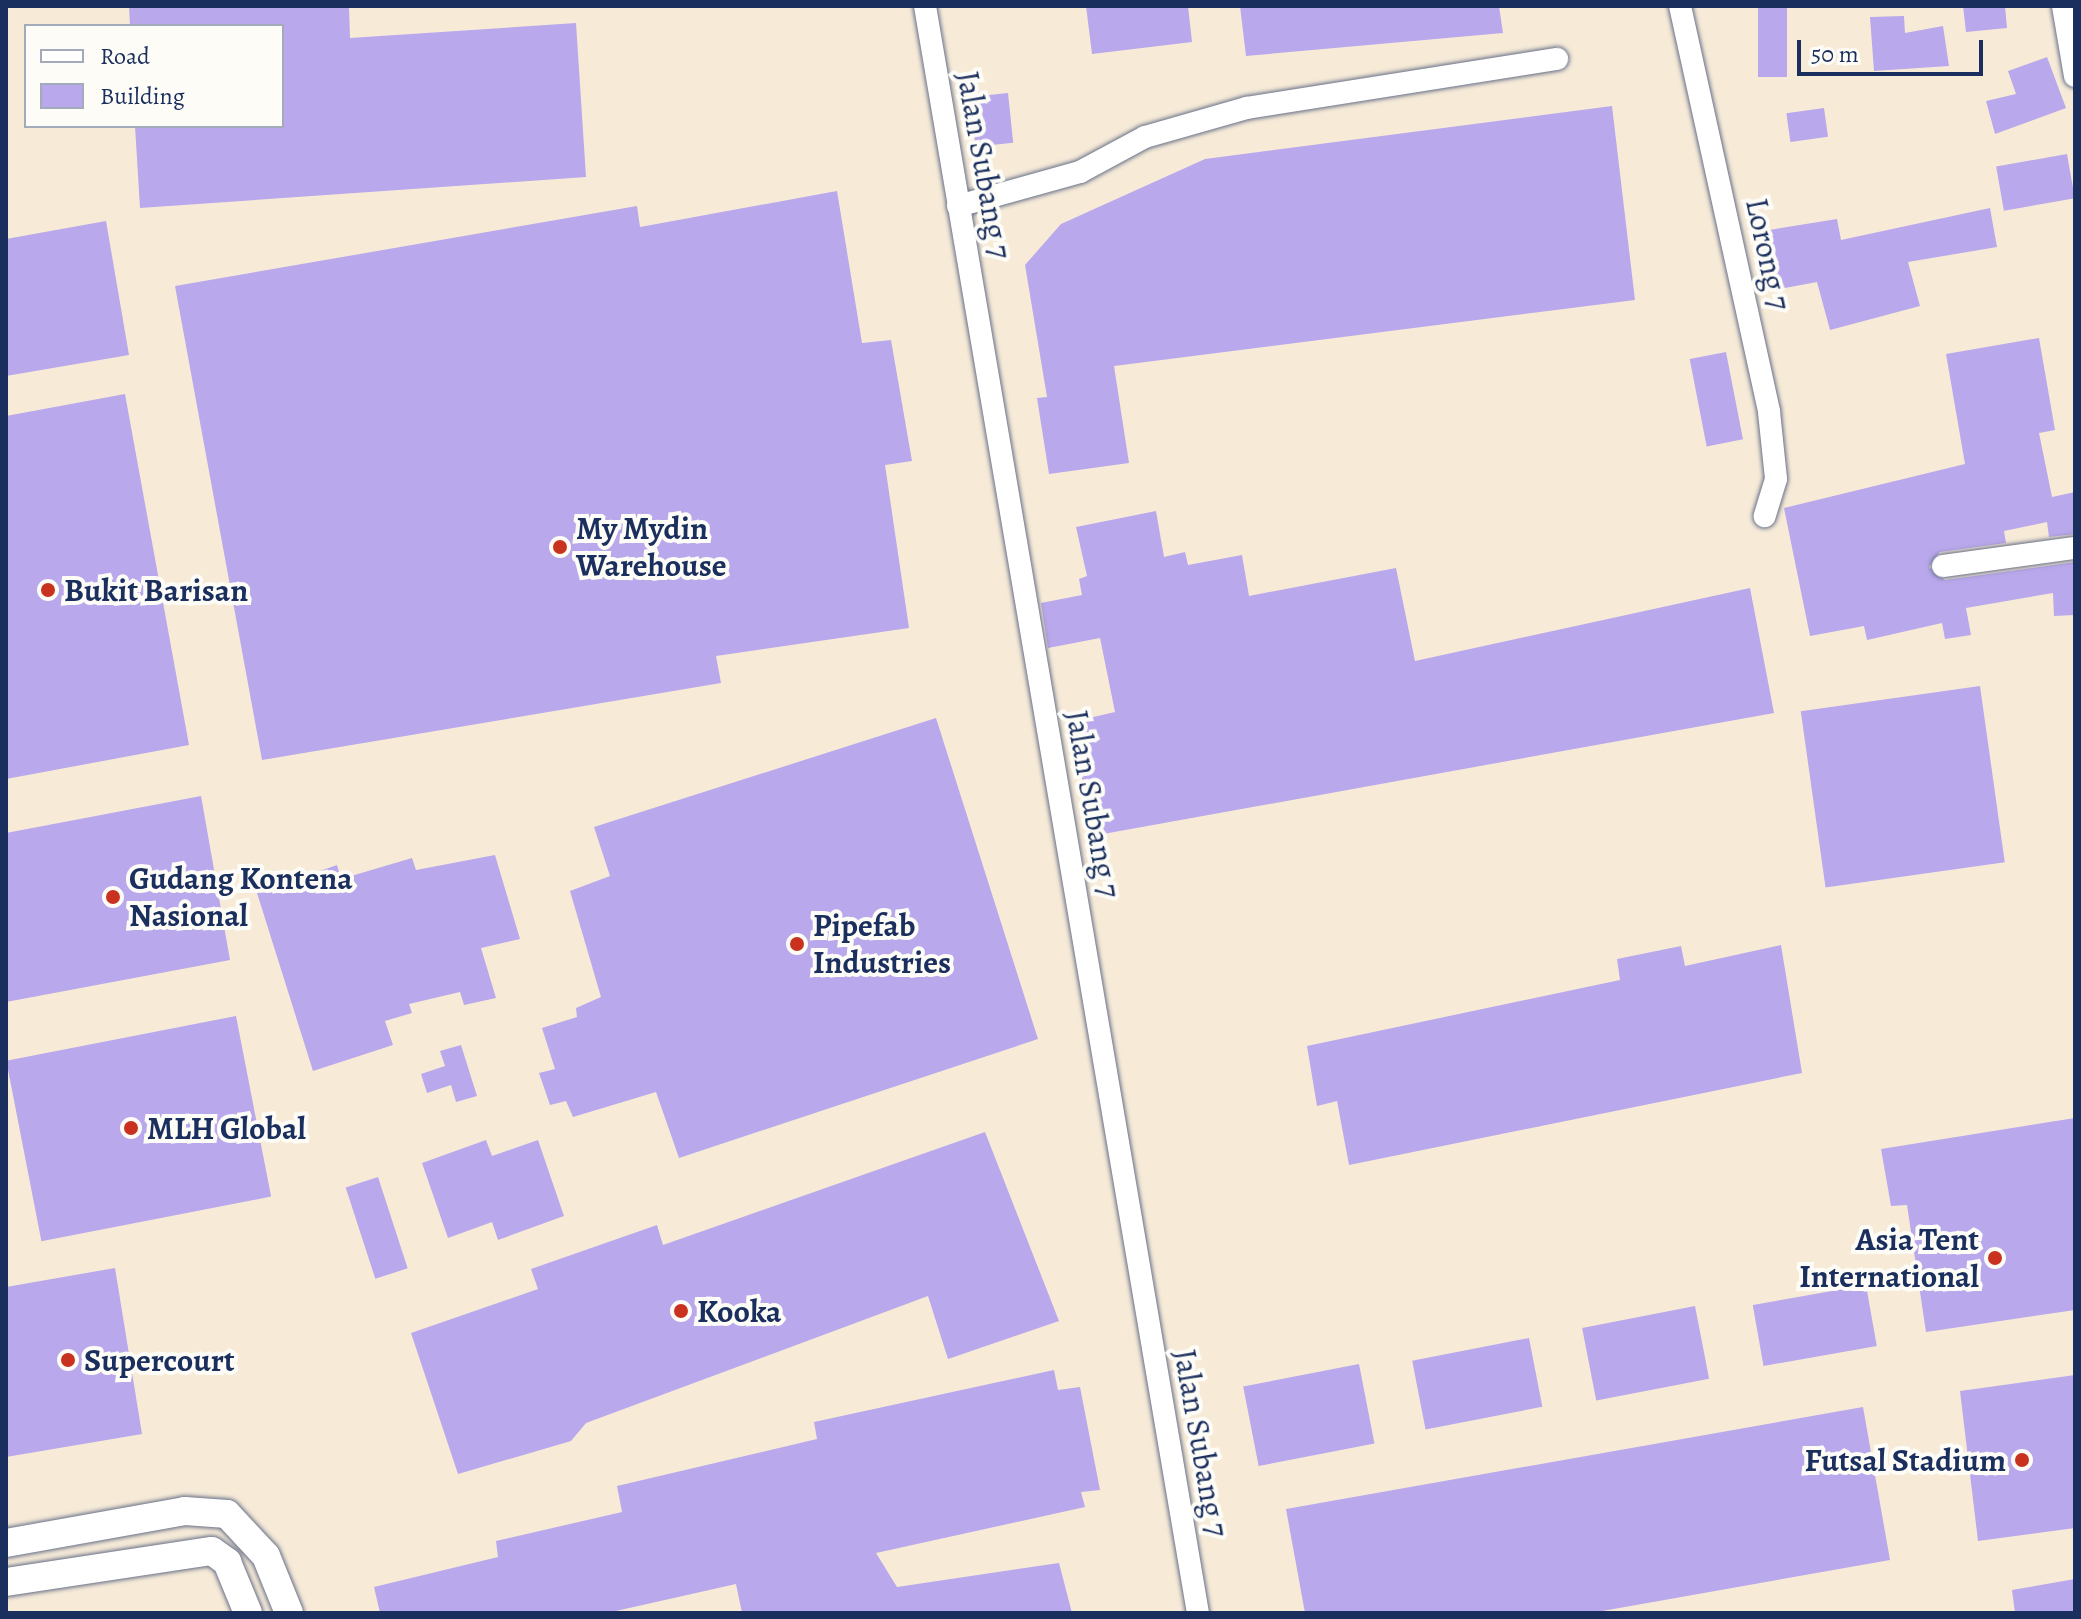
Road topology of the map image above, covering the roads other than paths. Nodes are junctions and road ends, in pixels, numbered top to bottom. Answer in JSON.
{"nodes":[{"id":1,"x":925,"y":6,"type":"edge"},
{"id":2,"x":1680,"y":6,"type":"edge"},
{"id":3,"x":2063,"y":6,"type":"edge"},
{"id":4,"x":1557,"y":59,"type":"dead end"},
{"id":5,"x":2075,"y":76,"type":"edge"},
{"id":6,"x":958,"y":206,"type":"junction"},
{"id":7,"x":1765,"y":516,"type":"dead end"},
{"id":8,"x":2075,"y":548,"type":"edge"},
{"id":9,"x":1943,"y":566,"type":"dead end"},
{"id":10,"x":6,"y":1543,"type":"edge"},
{"id":11,"x":6,"y":1582,"type":"edge"},
{"id":12,"x":248,"y":1613,"type":"edge"},
{"id":13,"x":289,"y":1613,"type":"edge"},
{"id":14,"x":1198,"y":1613,"type":"edge"}],
"edges":[{"from":1,"to":6,"type":"street","name":"Jalan Subang 7"},
{"from":2,"to":7,"type":"street","name":"Lorong 7"},
{"from":3,"to":5,"type":"street"},
{"from":4,"to":6,"type":"street"},
{"from":6,"to":14,"type":"street","name":"Jalan Subang 7"},
{"from":8,"to":9,"type":"street"},
{"from":10,"to":13,"type":"street"},
{"from":11,"to":12,"type":"street"}]}
